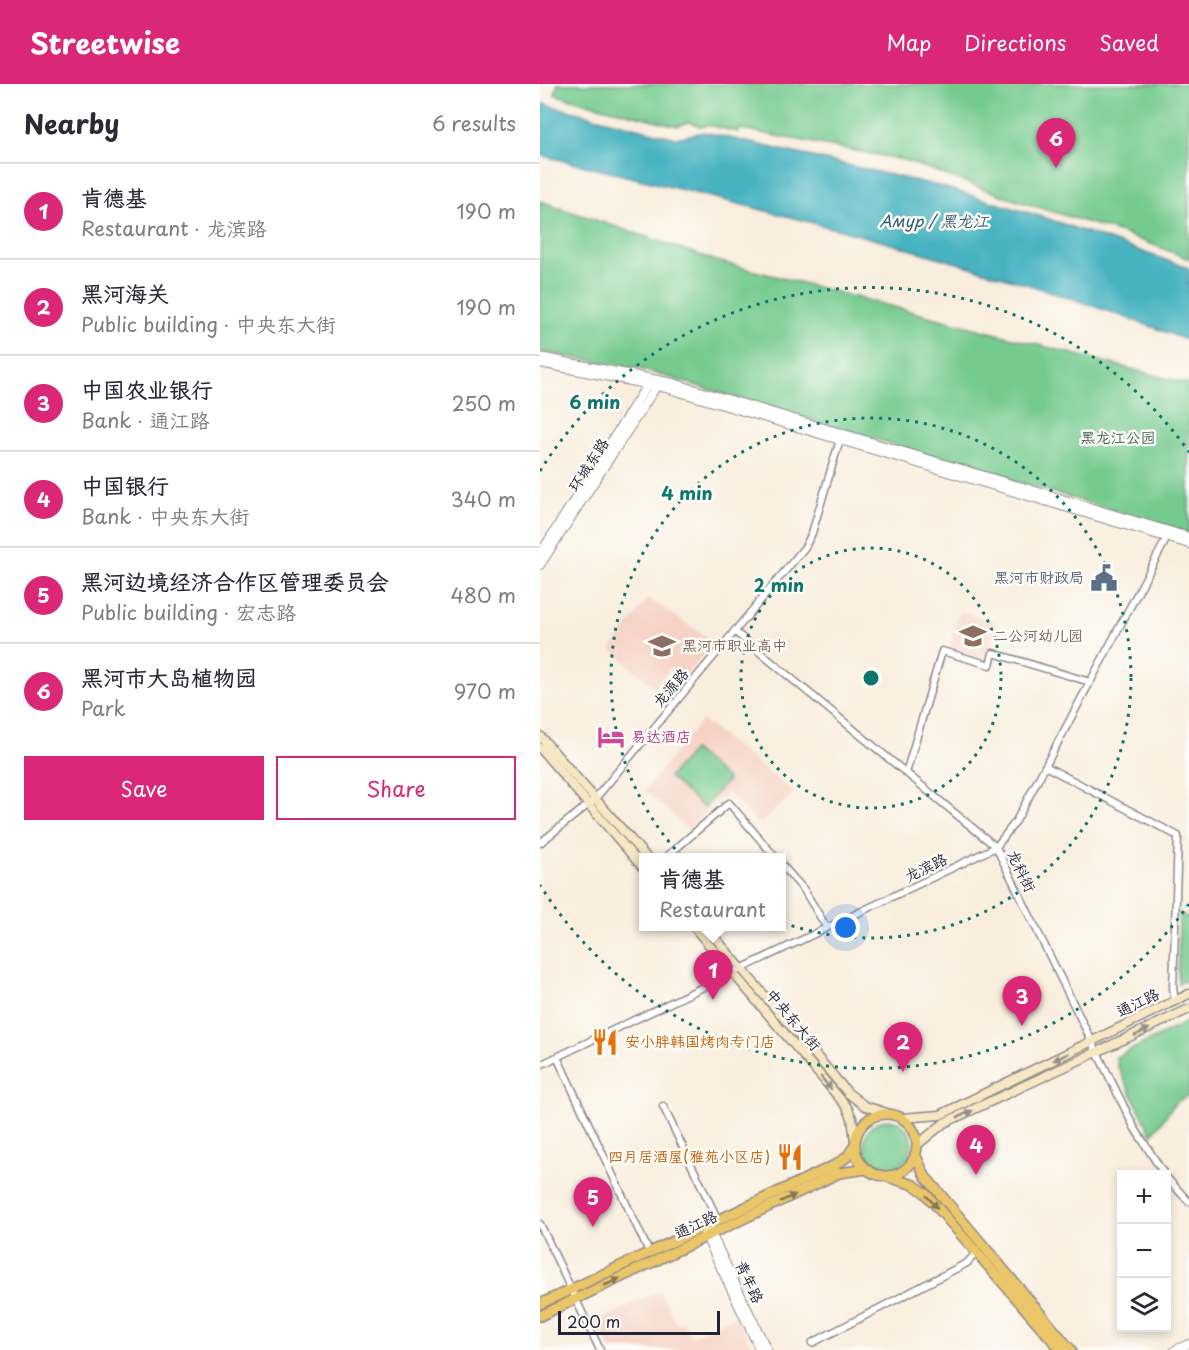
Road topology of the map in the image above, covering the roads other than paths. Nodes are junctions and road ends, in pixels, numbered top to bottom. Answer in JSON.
{"nodes":[{"id":1,"x":540,"y":357,"type":"edge"},
{"id":2,"x":540,"y":363,"type":"edge"},
{"id":3,"x":654,"y":381,"type":"junction"},
{"id":4,"x":841,"y":437,"type":"junction"},
{"id":5,"x":1169,"y":534,"type":"junction"},
{"id":6,"x":1189,"y":537,"type":"edge"},
{"id":7,"x":1189,"y":544,"type":"edge"},
{"id":8,"x":540,"y":554,"type":"edge"},
{"id":9,"x":540,"y":565,"type":"edge"},
{"id":10,"x":735,"y":631,"type":"junction"},
{"id":11,"x":1090,"y":682,"type":"junction"},
{"id":12,"x":540,"y":736,"type":"edge"},
{"id":13,"x":540,"y":748,"type":"edge"},
{"id":14,"x":1045,"y":766,"type":"junction"},
{"id":15,"x":906,"y":773,"type":"junction"},
{"id":16,"x":592,"y":802,"type":"junction"},
{"id":17,"x":540,"y":843,"type":"edge"},
{"id":18,"x":996,"y":847,"type":"junction"},
{"id":19,"x":642,"y":853,"type":"edge"},
{"id":20,"x":671,"y":853,"type":"edge"},
{"id":21,"x":772,"y":853,"type":"edge"},
{"id":22,"x":639,"y":863,"type":"edge"},
{"id":23,"x":786,"y":870,"type":"edge"},
{"id":24,"x":827,"y":928,"type":"junction"},
{"id":25,"x":697,"y":931,"type":"edge"},
{"id":26,"x":708,"y":931,"type":"edge"},
{"id":27,"x":737,"y":971,"type":"junction"},
{"id":28,"x":1189,"y":994,"type":"edge"},
{"id":29,"x":1175,"y":1002,"type":"junction"},
{"id":30,"x":1189,"y":1009,"type":"edge"},
{"id":31,"x":1092,"y":1042,"type":"junction"},
{"id":32,"x":1098,"y":1053,"type":"junction"},
{"id":33,"x":557,"y":1057,"type":"junction"},
{"id":34,"x":540,"y":1065,"type":"edge"},
{"id":35,"x":663,"y":1106,"type":"dead end"},
{"id":36,"x":897,"y":1116,"type":"junction"},
{"id":37,"x":855,"y":1143,"type":"junction"},
{"id":38,"x":916,"y":1150,"type":"junction"},
{"id":39,"x":867,"y":1169,"type":"junction"},
{"id":40,"x":1161,"y":1170,"type":"edge"},
{"id":41,"x":881,"y":1175,"type":"junction"},
{"id":42,"x":1171,"y":1182,"type":"edge"},
{"id":43,"x":1189,"y":1202,"type":"edge"},
{"id":44,"x":718,"y":1220,"type":"junction"},
{"id":45,"x":540,"y":1224,"type":"edge"},
{"id":46,"x":707,"y":1231,"type":"junction"},
{"id":47,"x":649,"y":1252,"type":"junction"},
{"id":48,"x":976,"y":1253,"type":"junction"},
{"id":49,"x":571,"y":1289,"type":"junction"},
{"id":50,"x":576,"y":1299,"type":"junction"},
{"id":51,"x":540,"y":1304,"type":"edge"},
{"id":52,"x":540,"y":1316,"type":"edge"},
{"id":53,"x":812,"y":1342,"type":"dead end"},
{"id":54,"x":1189,"y":1344,"type":"edge"},
{"id":55,"x":600,"y":1350,"type":"edge"},
{"id":56,"x":760,"y":1350,"type":"edge"},
{"id":57,"x":767,"y":1350,"type":"edge"},
{"id":58,"x":1061,"y":1350,"type":"edge"},
{"id":59,"x":1071,"y":1350,"type":"edge"},
{"id":60,"x":1175,"y":1350,"type":"edge"}],
"edges":[{"from":1,"to":3,"type":"street"},
{"from":2,"to":3,"type":"street"},
{"from":3,"to":4,"type":"street"},
{"from":3,"to":8,"type":"street","name":"环城东路"},
{"from":3,"to":9,"type":"street","name":"环城东路"},
{"from":4,"to":5,"type":"street"},
{"from":4,"to":10,"type":"street","name":"龙源路"},
{"from":5,"to":6,"type":"street"},
{"from":5,"to":7,"type":"street"},
{"from":5,"to":11,"type":"street","name":"龙滨路"},
{"from":10,"to":15,"type":"street","name":"龙科街"},
{"from":10,"to":16,"type":"street","name":"龙源路"},
{"from":11,"to":14,"type":"street","name":"龙滨路"},
{"from":11,"to":15,"type":"street"},
{"from":12,"to":16,"type":"main road"},
{"from":13,"to":16,"type":"main road"},
{"from":14,"to":18,"type":"street","name":"龙滨路"},
{"from":14,"to":29,"type":"street"},
{"from":15,"to":18,"type":"street","name":"龙科街"},
{"from":16,"to":17,"type":"street","name":"龙源路"},
{"from":16,"to":19,"type":"main road"},
{"from":16,"to":22,"type":"main road"},
{"from":18,"to":24,"type":"street","name":"龙滨路"},
{"from":18,"to":31,"type":"street","name":"龙科街"},
{"from":20,"to":21,"type":"street"},
{"from":23,"to":24,"type":"street"},
{"from":24,"to":27,"type":"street","name":"龙滨路"},
{"from":25,"to":27,"type":"main road","name":"中央东大街"},
{"from":26,"to":27,"type":"main road","name":"中央东大街"},
{"from":27,"to":33,"type":"street","name":"龙滨路"},
{"from":27,"to":36,"type":"main road","name":"中央东大街"},
{"from":27,"to":37,"type":"main road","name":"中央东大街","one_way":true},
{"from":28,"to":29,"type":"main road","name":"通江路"},
{"from":29,"to":31,"type":"main road","name":"通江路"},
{"from":32,"to":30,"type":"main road","name":"通江路","one_way":true},
{"from":31,"to":32,"type":"street","name":"龙科街"},
{"from":31,"to":36,"type":"main road","name":"通江路","one_way":true},
{"from":38,"to":32,"type":"main road","name":"通江路","one_way":true},
{"from":32,"to":40,"type":"street","name":"龙科街"},
{"from":33,"to":34,"type":"street","name":"龙滨路"},
{"from":33,"to":47,"type":"street"},
{"from":35,"to":44,"type":"street"},
{"from":36,"to":37,"type":"main road"},
{"from":36,"to":38,"type":"main road"},
{"from":37,"to":39,"type":"main road"},
{"from":37,"to":44,"type":"main road","name":"通江路"},
{"from":38,"to":41,"type":"main road"},
{"from":38,"to":59,"type":"main road"},
{"from":39,"to":41,"type":"main road"},
{"from":46,"to":39,"type":"main road","name":"通江路","one_way":true},
{"from":41,"to":48,"type":"main road","one_way":true},
{"from":42,"to":43,"type":"street","name":"龙科街"},
{"from":44,"to":46,"type":"main road","name":"通江路"},
{"from":45,"to":49,"type":"street"},
{"from":46,"to":47,"type":"main road","name":"通江路"},
{"from":50,"to":46,"type":"main road","name":"通江路","one_way":true},
{"from":46,"to":56,"type":"street","name":"青年路"},
{"from":46,"to":57,"type":"street","name":"青年路"},
{"from":47,"to":49,"type":"main road","name":"通江路"},
{"from":48,"to":53,"type":"street"},
{"from":48,"to":58,"type":"main road"},
{"from":49,"to":50,"type":"street"},
{"from":49,"to":51,"type":"main road","name":"通江路"},
{"from":50,"to":52,"type":"main road","name":"通江路"},
{"from":50,"to":55,"type":"street"},
{"from":54,"to":60,"type":"street"}]}
